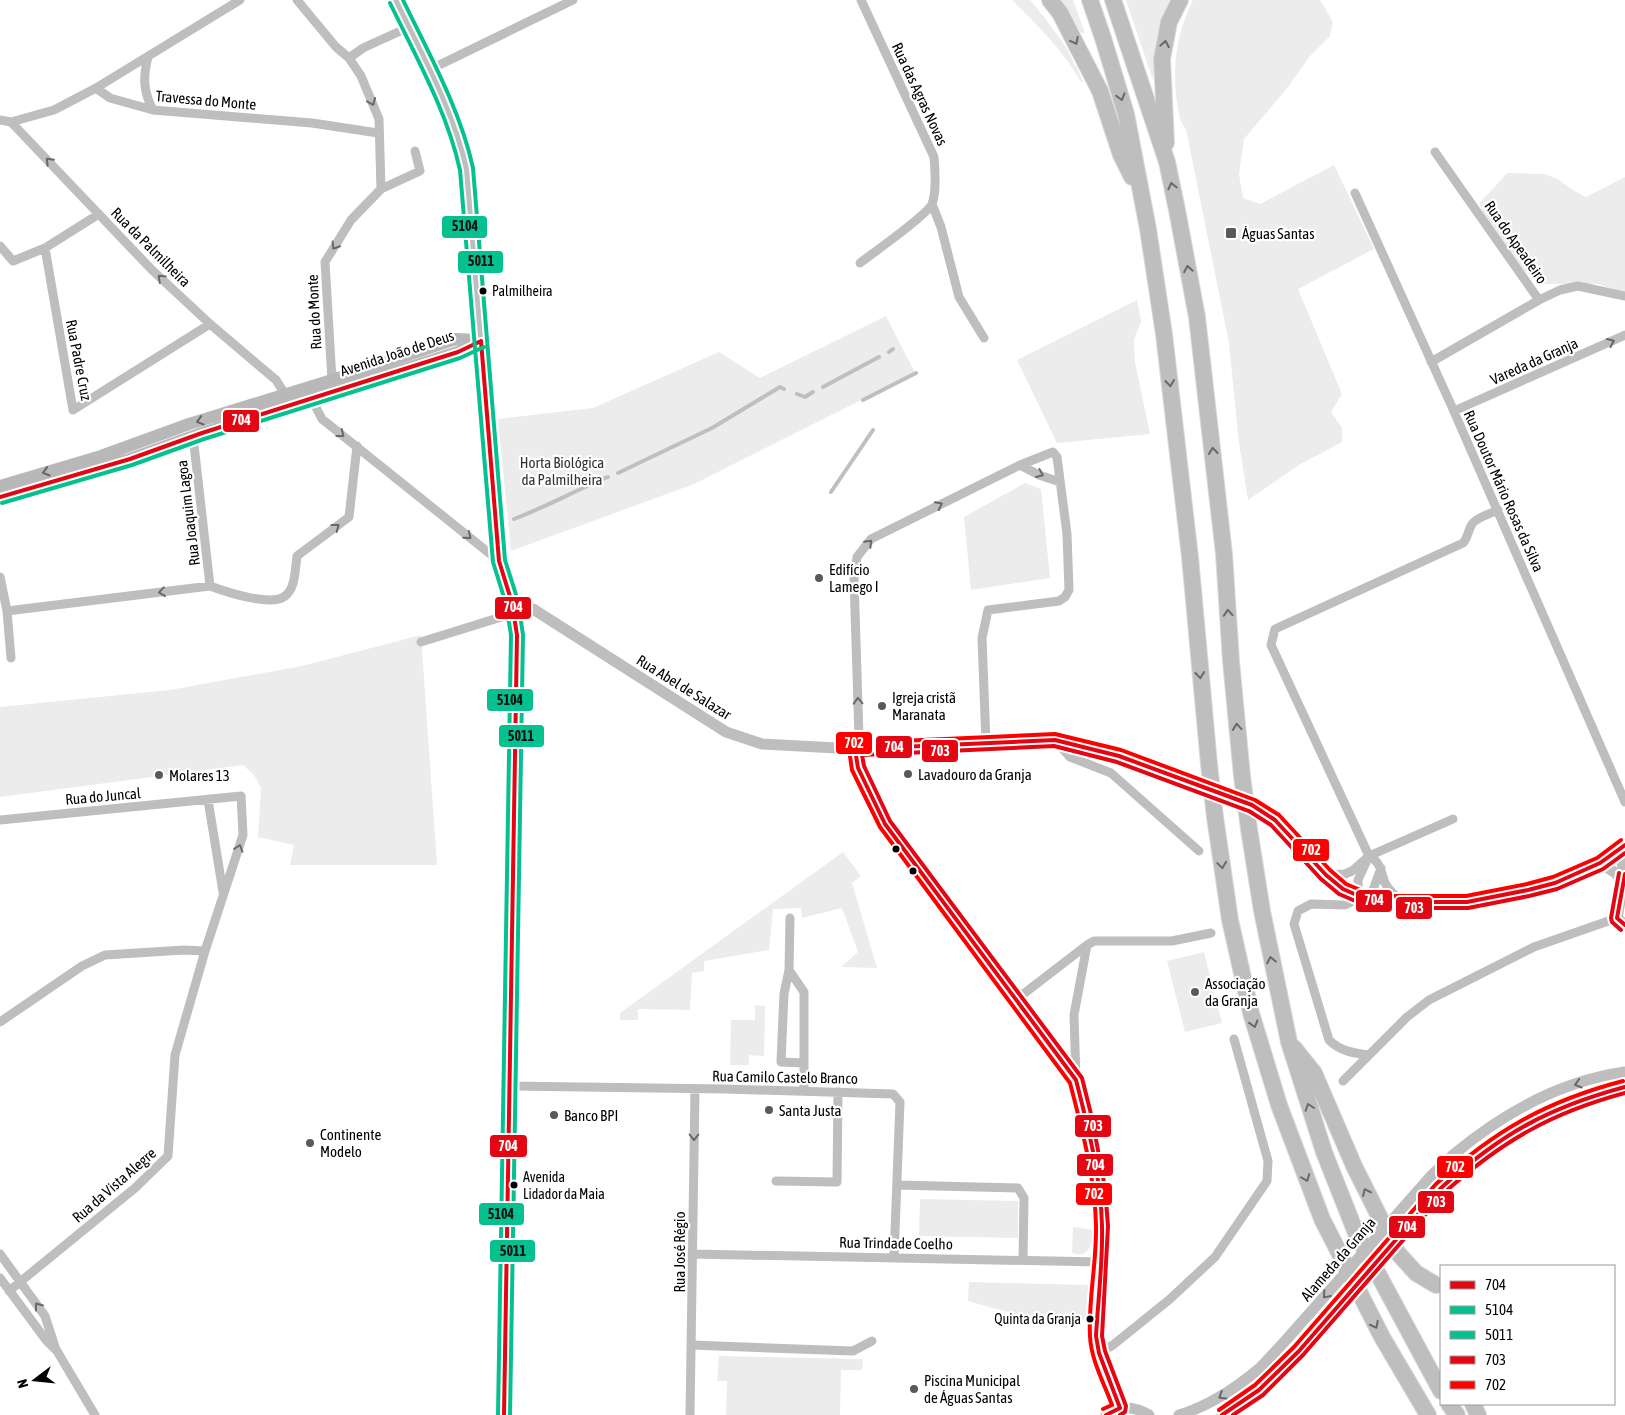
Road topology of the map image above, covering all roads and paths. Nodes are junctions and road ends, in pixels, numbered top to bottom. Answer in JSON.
{"nodes":[{"id":1,"x":240,"y":0,"type":"edge"},
{"id":2,"x":297,"y":0,"type":"edge"},
{"id":3,"x":396,"y":0,"type":"edge"},
{"id":4,"x":572,"y":0,"type":"edge"},
{"id":5,"x":860,"y":0,"type":"edge"},
{"id":6,"x":1050,"y":0,"type":"edge"},
{"id":7,"x":1090,"y":0,"type":"edge"},
{"id":8,"x":1112,"y":0,"type":"edge"},
{"id":9,"x":1180,"y":0,"type":"edge"},
{"id":10,"x":409,"y":26,"type":"junction"},
{"id":11,"x":148,"y":57,"type":"junction"},
{"id":12,"x":349,"y":58,"type":"junction"},
{"id":13,"x":429,"y":70,"type":"junction"},
{"id":14,"x":96,"y":88,"type":"junction"},
{"id":15,"x":153,"y":110,"type":"junction"},
{"id":16,"x":0,"y":120,"type":"edge"},
{"id":17,"x":11,"y":122,"type":"junction"},
{"id":18,"x":378,"y":133,"type":"junction"},
{"id":19,"x":414,"y":151,"type":"dead end"},
{"id":20,"x":1435,"y":152,"type":"dead end"},
{"id":21,"x":1167,"y":162,"type":"junction"},
{"id":22,"x":380,"y":189,"type":"junction"},
{"id":23,"x":1140,"y":192,"type":"junction"},
{"id":24,"x":1355,"y":193,"type":"dead end"},
{"id":25,"x":932,"y":204,"type":"junction"},
{"id":26,"x":99,"y":214,"type":"junction"},
{"id":27,"x":0,"y":246,"type":"edge"},
{"id":28,"x":45,"y":248,"type":"junction"},
{"id":29,"x":860,"y":263,"type":"dead end"},
{"id":30,"x":1625,"y":296,"type":"edge"},
{"id":31,"x":1539,"y":300,"type":"junction"},
{"id":32,"x":210,"y":324,"type":"junction"},
{"id":33,"x":1625,"y":335,"type":"edge"},
{"id":34,"x":984,"y":338,"type":"dead end"},
{"id":35,"x":481,"y":340,"type":"junction"},
{"id":36,"x":1432,"y":362,"type":"junction"},
{"id":37,"x":332,"y":380,"type":"junction"},
{"id":38,"x":285,"y":394,"type":"junction"},
{"id":39,"x":311,"y":398,"type":"junction"},
{"id":40,"x":1454,"y":411,"type":"junction"},
{"id":41,"x":241,"y":420,"type":"junction"},
{"id":42,"x":193,"y":436,"type":"junction"},
{"id":43,"x":357,"y":446,"type":"junction"},
{"id":44,"x":1020,"y":465,"type":"junction"},
{"id":45,"x":1060,"y":482,"type":"junction"},
{"id":46,"x":0,"y":486,"type":"edge"},
{"id":47,"x":0,"y":497,"type":"edge"},
{"id":48,"x":1498,"y":510,"type":"junction"},
{"id":49,"x":500,"y":564,"type":"junction"},
{"id":50,"x":0,"y":577,"type":"edge"},
{"id":51,"x":210,"y":586,"type":"junction"},
{"id":52,"x":513,"y":608,"type":"junction"},
{"id":53,"x":7,"y":611,"type":"junction"},
{"id":54,"x":421,"y":642,"type":"dead end"},
{"id":55,"x":11,"y":658,"type":"dead end"},
{"id":56,"x":1055,"y":740,"type":"junction"},
{"id":57,"x":986,"y":743,"type":"junction"},
{"id":58,"x":855,"y":749,"type":"junction"},
{"id":59,"x":208,"y":800,"type":"junction"},
{"id":60,"x":1625,"y":802,"type":"edge"},
{"id":61,"x":1452,"y":819,"type":"dead end"},
{"id":62,"x":0,"y":820,"type":"edge"},
{"id":63,"x":1618,"y":850,"type":"edge"},
{"id":64,"x":1199,"y":851,"type":"dead end"},
{"id":65,"x":1369,"y":856,"type":"junction"},
{"id":66,"x":1600,"y":863,"type":"junction"},
{"id":67,"x":1381,"y":868,"type":"junction"},
{"id":68,"x":1326,"y":876,"type":"junction"},
{"id":69,"x":1621,"y":877,"type":"edge"},
{"id":70,"x":224,"y":894,"type":"junction"},
{"id":71,"x":1360,"y":897,"type":"junction"},
{"id":72,"x":1405,"y":903,"type":"junction"},
{"id":73,"x":790,"y":918,"type":"dead end"},
{"id":74,"x":1621,"y":922,"type":"edge"},
{"id":75,"x":1211,"y":933,"type":"dead end"},
{"id":76,"x":1087,"y":945,"type":"junction"},
{"id":77,"x":205,"y":950,"type":"junction"},
{"id":78,"x":789,"y":970,"type":"junction"},
{"id":79,"x":1017,"y":999,"type":"junction"},
{"id":80,"x":0,"y":1022,"type":"edge"},
{"id":81,"x":1234,"y":1039,"type":"dead end"},
{"id":82,"x":1289,"y":1042,"type":"junction"},
{"id":83,"x":1368,"y":1055,"type":"junction"},
{"id":84,"x":804,"y":1063,"type":"junction"},
{"id":85,"x":1625,"y":1072,"type":"edge"},
{"id":86,"x":1076,"y":1080,"type":"junction"},
{"id":87,"x":1343,"y":1081,"type":"dead end"},
{"id":88,"x":510,"y":1086,"type":"junction"},
{"id":89,"x":1625,"y":1087,"type":"edge"},
{"id":90,"x":695,"y":1089,"type":"junction"},
{"id":91,"x":804,"y":1091,"type":"junction"},
{"id":92,"x":838,"y":1092,"type":"junction"},
{"id":93,"x":776,"y":1181,"type":"dead end"},
{"id":94,"x":897,"y":1185,"type":"junction"},
{"id":95,"x":0,"y":1254,"type":"edge"},
{"id":96,"x":692,"y":1254,"type":"junction"},
{"id":97,"x":894,"y":1257,"type":"junction"},
{"id":98,"x":1023,"y":1260,"type":"junction"},
{"id":99,"x":1100,"y":1262,"type":"junction"},
{"id":100,"x":0,"y":1278,"type":"edge"},
{"id":101,"x":20,"y":1282,"type":"junction"},
{"id":102,"x":1436,"y":1285,"type":"dead end"},
{"id":103,"x":10,"y":1291,"type":"junction"},
{"id":104,"x":872,"y":1341,"type":"dead end"},
{"id":105,"x":691,"y":1345,"type":"junction"},
{"id":106,"x":56,"y":1350,"type":"junction"},
{"id":107,"x":1099,"y":1353,"type":"junction"},
{"id":108,"x":1440,"y":1389,"type":"edge"},
{"id":109,"x":1120,"y":1408,"type":"junction"},
{"id":110,"x":95,"y":1415,"type":"edge"},
{"id":111,"x":504,"y":1415,"type":"edge"},
{"id":112,"x":690,"y":1415,"type":"edge"},
{"id":113,"x":1106,"y":1415,"type":"edge"},
{"id":114,"x":1149,"y":1415,"type":"edge"},
{"id":115,"x":1179,"y":1415,"type":"edge"},
{"id":116,"x":1222,"y":1415,"type":"edge"},
{"id":117,"x":1428,"y":1415,"type":"edge"}],
"edges":[{"from":1,"to":11,"type":"street"},
{"from":2,"to":12,"type":"street"},
{"from":3,"to":10,"type":"main road"},
{"from":4,"to":13,"type":"street"},
{"from":5,"to":25,"type":"street","name":"Rua das Agras Novas"},
{"from":6,"to":23,"type":"highway","one_way":true},
{"from":7,"to":23,"type":"highway","one_way":true},
{"from":8,"to":21,"type":"highway"},
{"from":21,"to":9,"type":"highway","one_way":true},
{"from":10,"to":12,"type":"street"},
{"from":10,"to":13,"type":"main road"},
{"from":11,"to":14,"type":"street"},
{"from":11,"to":15,"type":"street"},
{"from":12,"to":18,"type":"street","one_way":true},
{"from":13,"to":35,"type":"main road"},
{"from":14,"to":15,"type":"street","name":"Travessa do Monte"},
{"from":14,"to":17,"type":"street"},
{"from":15,"to":18,"type":"street","name":"Travessa do Monte"},
{"from":16,"to":17,"type":"street"},
{"from":26,"to":17,"type":"street","name":"Rua da Palmilheira","one_way":true},
{"from":18,"to":22,"type":"street"},
{"from":19,"to":22,"type":"street"},
{"from":20,"to":31,"type":"street","name":"Rua do Apeadeiro"},
{"from":82,"to":21,"type":"highway","one_way":true,"bridge":true},
{"from":22,"to":37,"type":"street","name":"Rua do Monte","one_way":true},
{"from":23,"to":117,"type":"highway","one_way":true,"bridge":true},
{"from":24,"to":36,"type":"street","name":"Rua Doutor Mário Rosas da Silva"},
{"from":25,"to":29,"type":"street"},
{"from":25,"to":34,"type":"street","name":"Rua das Agras Novas"},
{"from":26,"to":28,"type":"street"},
{"from":32,"to":26,"type":"street","name":"Rua da Palmilheira","one_way":true},
{"from":27,"to":28,"type":"street"},
{"from":28,"to":32,"type":"street","name":"Rua Padre Cruz"},
{"from":30,"to":31,"type":"street","name":"Rua do Apeadeiro"},
{"from":31,"to":36,"type":"street"},
{"from":32,"to":38,"type":"street","name":"Rua da Palmilheira"},
{"from":40,"to":33,"type":"street","name":"Vareda da Granja","one_way":true},
{"from":35,"to":37,"type":"main road","name":"Avenida João de Deus"},
{"from":35,"to":39,"type":"main road","name":"Avenida João de Deus"},
{"from":35,"to":49,"type":"main road"},
{"from":36,"to":40,"type":"street","name":"Rua Doutor Mário Rosas da Silva"},
{"from":37,"to":38,"type":"main road","name":"Avenida João de Deus"},
{"from":38,"to":41,"type":"street","name":"Avenida João de Deus"},
{"from":38,"to":46,"type":"main road","name":"Avenida João de Deus","one_way":true},
{"from":39,"to":41,"type":"main road","name":"Avenida João de Deus"},
{"from":39,"to":43,"type":"street","one_way":true},
{"from":40,"to":48,"type":"street","name":"Rua Doutor Mário Rosas da Silva"},
{"from":41,"to":42,"type":"main road","name":"Avenida João de Deus"},
{"from":42,"to":47,"type":"main road","name":"Avenida João de Deus"},
{"from":42,"to":51,"type":"street","name":"Rua Joaquim Lagoa"},
{"from":43,"to":49,"type":"street","one_way":true},
{"from":51,"to":43,"type":"street","one_way":true},
{"from":44,"to":45,"type":"street","one_way":true},
{"from":44,"to":45,"type":"street"},
{"from":58,"to":44,"type":"street","one_way":true},
{"from":45,"to":57,"type":"street"},
{"from":48,"to":60,"type":"street","name":"Rua Doutor Mário Rosas da Silva"},
{"from":48,"to":65,"type":"street"},
{"from":49,"to":52,"type":"main road"},
{"from":50,"to":53,"type":"street"},
{"from":51,"to":53,"type":"street","one_way":true},
{"from":52,"to":54,"type":"street"},
{"from":52,"to":58,"type":"street","name":"Rua Abel de Salazar"},
{"from":52,"to":88,"type":"main road"},
{"from":53,"to":55,"type":"street"},
{"from":56,"to":57,"type":"street","name":"Rua Abel de Salazar"},
{"from":56,"to":64,"type":"street"},
{"from":56,"to":68,"type":"street","name":"Rua Abel de Salazar"},
{"from":57,"to":58,"type":"street","name":"Rua Abel de Salazar"},
{"from":58,"to":79,"type":"street"},
{"from":59,"to":62,"type":"street","name":"Rua do Juncal"},
{"from":59,"to":70,"type":"street"},
{"from":70,"to":59,"type":"street","name":"Rua do Juncal","one_way":true},
{"from":61,"to":65,"type":"street"},
{"from":63,"to":66,"type":"street","name":"Rua Abel de Salazar"},
{"from":63,"to":69,"type":"street"},
{"from":65,"to":67,"type":"street"},
{"from":65,"to":68,"type":"street"},
{"from":65,"to":71,"type":"street"},
{"from":66,"to":69,"type":"street"},
{"from":66,"to":72,"type":"street","name":"Rua Abel de Salazar"},
{"from":67,"to":71,"type":"street"},
{"from":67,"to":72,"type":"street"},
{"from":68,"to":71,"type":"street","name":"Rua Abel de Salazar"},
{"from":69,"to":74,"type":"street"},
{"from":70,"to":77,"type":"street","name":"Rua da Vista Alegre"},
{"from":71,"to":72,"type":"street","name":"Rua Abel de Salazar"},
{"from":71,"to":83,"type":"street"},
{"from":73,"to":78,"type":"street"},
{"from":74,"to":83,"type":"street"},
{"from":75,"to":76,"type":"street"},
{"from":76,"to":79,"type":"street"},
{"from":76,"to":86,"type":"street"},
{"from":77,"to":80,"type":"street"},
{"from":77,"to":101,"type":"street","name":"Rua da Vista Alegre"},
{"from":78,"to":84,"type":"street"},
{"from":78,"to":84,"type":"street"},
{"from":79,"to":86,"type":"street"},
{"from":81,"to":107,"type":"street"},
{"from":102,"to":82,"type":"highway","one_way":true},
{"from":108,"to":82,"type":"highway","one_way":true},
{"from":83,"to":87,"type":"street"},
{"from":84,"to":91,"type":"street"},
{"from":85,"to":115,"type":"street","name":"Alameda da Granja","one_way":true,"bridge":true},
{"from":86,"to":99,"type":"street"},
{"from":88,"to":90,"type":"street","name":"Rua Camilo Castelo Branco"},
{"from":88,"to":111,"type":"main road"},
{"from":89,"to":116,"type":"street","name":"Alameda da Granja","bridge":true},
{"from":90,"to":91,"type":"street","name":"Rua Camilo Castelo Branco"},
{"from":90,"to":96,"type":"street","name":"Rua José Régio","one_way":true},
{"from":91,"to":92,"type":"street","name":"Rua Camilo Castelo Branco"},
{"from":92,"to":93,"type":"street"},
{"from":92,"to":94,"type":"street","name":"Rua Camilo Castelo Branco"},
{"from":94,"to":97,"type":"street","name":"Rua Camilo Castelo Branco"},
{"from":94,"to":98,"type":"street"},
{"from":95,"to":101,"type":"street"},
{"from":96,"to":97,"type":"street","name":"Rua Trindade Coelho"},
{"from":96,"to":105,"type":"street","name":"Rua José Régio"},
{"from":97,"to":98,"type":"street","name":"Rua Trindade Coelho"},
{"from":98,"to":99,"type":"street","name":"Rua Trindade Coelho"},
{"from":99,"to":107,"type":"street"},
{"from":100,"to":103,"type":"street"},
{"from":101,"to":103,"type":"street","name":"Rua da Vista Alegre"},
{"from":106,"to":101,"type":"street","one_way":true},
{"from":103,"to":106,"type":"street"},
{"from":104,"to":105,"type":"street"},
{"from":105,"to":112,"type":"street","name":"Rua José Régio"},
{"from":106,"to":110,"type":"street"},
{"from":107,"to":109,"type":"street"},
{"from":109,"to":113,"type":"street"},
{"from":109,"to":114,"type":"street"}]}
